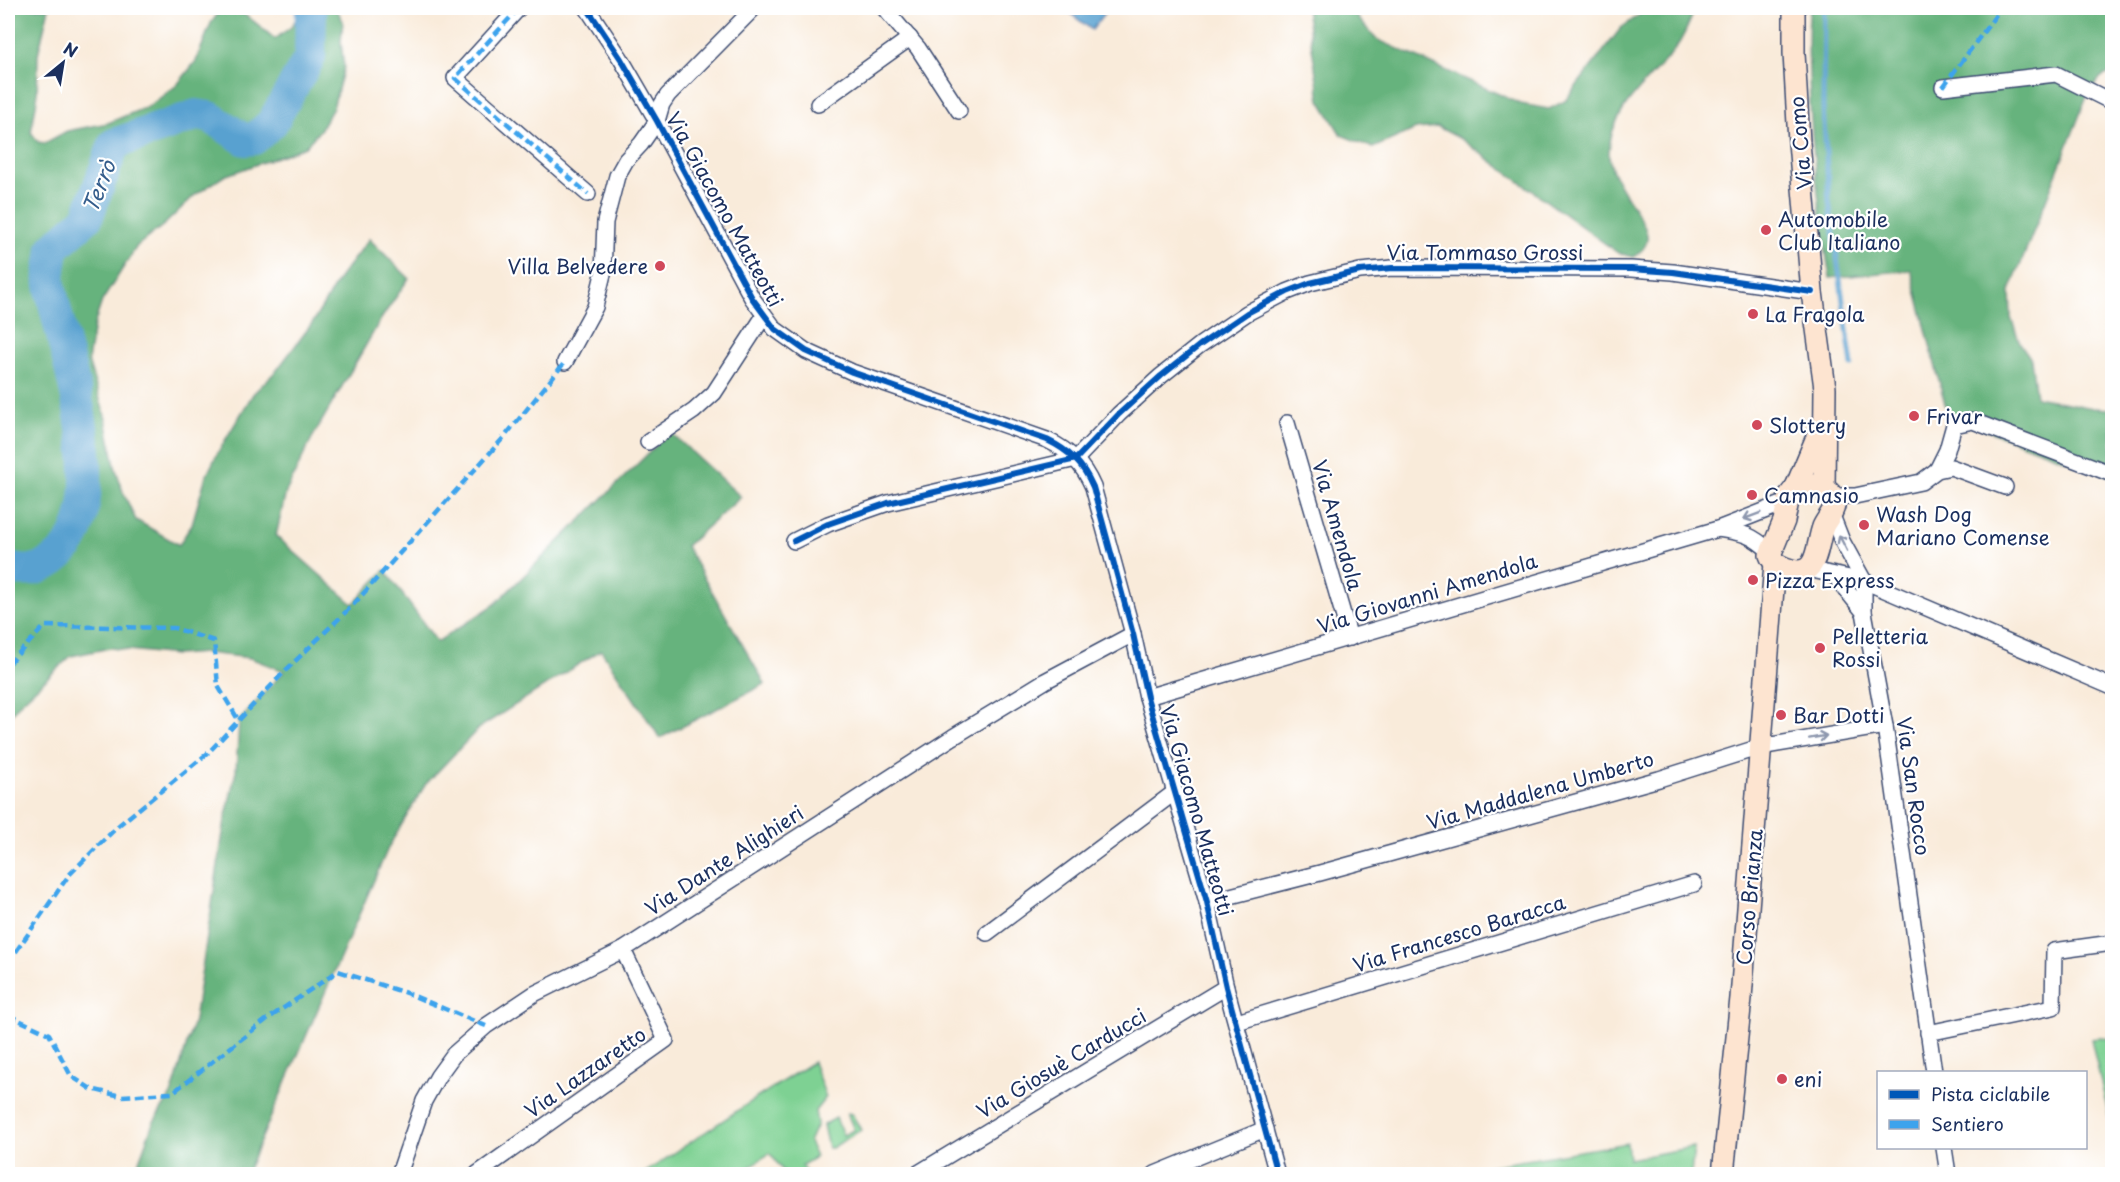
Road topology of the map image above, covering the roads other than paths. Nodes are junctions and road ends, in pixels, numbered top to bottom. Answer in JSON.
{"nodes":[{"id":1,"x":519,"y":8,"type":"edge"},
{"id":2,"x":586,"y":8,"type":"edge"},
{"id":3,"x":754,"y":8,"type":"edge"},
{"id":4,"x":884,"y":8,"type":"edge"},
{"id":5,"x":1794,"y":8,"type":"edge"},
{"id":6,"x":910,"y":38,"type":"junction"},
{"id":7,"x":1943,"y":87,"type":"dead end"},
{"id":8,"x":2112,"y":102,"type":"edge"},
{"id":9,"x":818,"y":104,"type":"dead end"},
{"id":10,"x":958,"y":111,"type":"dead end"},
{"id":11,"x":657,"y":120,"type":"junction"},
{"id":12,"x":588,"y":194,"type":"dead end"},
{"id":13,"x":1812,"y":292,"type":"junction"},
{"id":14,"x":764,"y":316,"type":"junction"},
{"id":15,"x":565,"y":362,"type":"dead end"},
{"id":16,"x":1824,"y":421,"type":"junction"},
{"id":17,"x":1287,"y":423,"type":"dead end"},
{"id":18,"x":648,"y":442,"type":"dead end"},
{"id":19,"x":1076,"y":459,"type":"junction"},
{"id":20,"x":1937,"y":471,"type":"junction"},
{"id":21,"x":2112,"y":474,"type":"edge"},
{"id":22,"x":2005,"y":488,"type":"dead end"},
{"id":23,"x":1791,"y":495,"type":"junction"},
{"id":24,"x":1829,"y":499,"type":"junction"},
{"id":25,"x":1718,"y":529,"type":"junction"},
{"id":26,"x":794,"y":541,"type":"dead end"},
{"id":27,"x":1773,"y":557,"type":"junction"},
{"id":28,"x":1803,"y":570,"type":"junction"},
{"id":29,"x":1835,"y":576,"type":"junction"},
{"id":30,"x":1864,"y":581,"type":"junction"},
{"id":31,"x":1864,"y":612,"type":"junction"},
{"id":32,"x":1772,"y":620,"type":"junction"},
{"id":33,"x":1133,"y":634,"type":"junction"},
{"id":34,"x":1350,"y":638,"type":"junction"},
{"id":35,"x":2112,"y":687,"type":"edge"},
{"id":36,"x":1148,"y":697,"type":"junction"},
{"id":37,"x":1885,"y":726,"type":"junction"},
{"id":38,"x":1760,"y":747,"type":"junction"},
{"id":39,"x":1175,"y":792,"type":"junction"},
{"id":40,"x":1694,"y":884,"type":"dead end"},
{"id":41,"x":1207,"y":902,"type":"junction"},
{"id":42,"x":987,"y":933,"type":"dead end"},
{"id":43,"x":2112,"y":943,"type":"edge"},
{"id":44,"x":623,"y":950,"type":"junction"},
{"id":45,"x":1226,"y":987,"type":"junction"},
{"id":46,"x":1237,"y":1023,"type":"junction"},
{"id":47,"x":1928,"y":1033,"type":"junction"},
{"id":48,"x":1934,"y":1071,"type":"edge"},
{"id":49,"x":1265,"y":1129,"type":"junction"},
{"id":50,"x":1944,"y":1149,"type":"edge"},
{"id":51,"x":399,"y":1174,"type":"edge"},
{"id":52,"x":477,"y":1174,"type":"edge"},
{"id":53,"x":917,"y":1174,"type":"edge"},
{"id":54,"x":1155,"y":1174,"type":"edge"},
{"id":55,"x":1277,"y":1174,"type":"edge"},
{"id":56,"x":1723,"y":1174,"type":"edge"},
{"id":57,"x":1948,"y":1174,"type":"edge"}],
"edges":[{"from":1,"to":12,"type":"street"},
{"from":2,"to":11,"type":"street","name":"Via Giacomo Matteotti"},
{"from":3,"to":11,"type":"street"},
{"from":4,"to":6,"type":"street"},
{"from":5,"to":13,"type":"main road","name":"Via Como"},
{"from":6,"to":9,"type":"street"},
{"from":6,"to":10,"type":"street"},
{"from":7,"to":8,"type":"street"},
{"from":11,"to":14,"type":"street","name":"Via Giacomo Matteotti"},
{"from":11,"to":15,"type":"street"},
{"from":13,"to":16,"type":"main road","name":"Via Como"},
{"from":13,"to":19,"type":"street","name":"Via Tommaso Grossi"},
{"from":14,"to":18,"type":"street","name":"Via Giacomo Matteotti"},
{"from":14,"to":19,"type":"street","name":"Via Giacomo Matteotti"},
{"from":16,"to":23,"type":"main road","name":"Via Como"},
{"from":16,"to":24,"type":"main road","name":"Via Como"},
{"from":17,"to":34,"type":"street","name":"Via Amendola"},
{"from":19,"to":26,"type":"street"},
{"from":19,"to":33,"type":"street","name":"Via Giacomo Matteotti"},
{"from":20,"to":21,"type":"street"},
{"from":20,"to":22,"type":"street"},
{"from":20,"to":24,"type":"street"},
{"from":23,"to":24,"type":"main road"},
{"from":23,"to":25,"type":"street","name":"Via Giovanni Amendola","one_way":true},
{"from":23,"to":27,"type":"main road","name":"Via Como"},
{"from":24,"to":28,"type":"main road","name":"Corso Brianza"},
{"from":30,"to":24,"type":"street","name":"Via San Rocco","one_way":true},
{"from":25,"to":27,"type":"street","name":"Via Giovanni Amendola"},
{"from":25,"to":34,"type":"street","name":"Via Giovanni Amendola"},
{"from":27,"to":28,"type":"main road"},
{"from":27,"to":32,"type":"main road","name":"Corso Brianza"},
{"from":28,"to":29,"type":"street"},
{"from":28,"to":32,"type":"main road","name":"Corso Brianza"},
{"from":29,"to":30,"type":"street"},
{"from":29,"to":31,"type":"street"},
{"from":30,"to":31,"type":"street","name":"Via San Rocco"},
{"from":30,"to":35,"type":"street"},
{"from":31,"to":37,"type":"street","name":"Via San Rocco"},
{"from":32,"to":38,"type":"main road","name":"Corso Brianza"},
{"from":33,"to":36,"type":"street","name":"Via Giacomo Matteotti"},
{"from":33,"to":44,"type":"street","name":"Via Dante Alighieri"},
{"from":34,"to":36,"type":"street","name":"Via Giovanni Amendola"},
{"from":36,"to":39,"type":"street","name":"Via Giacomo Matteotti"},
{"from":38,"to":37,"type":"street","name":"Via Maddalena Umberto","one_way":true},
{"from":37,"to":47,"type":"street","name":"Via San Rocco"},
{"from":38,"to":41,"type":"street","name":"Via Maddalena Umberto"},
{"from":38,"to":56,"type":"main road","name":"Corso Brianza"},
{"from":39,"to":41,"type":"street","name":"Via Giacomo Matteotti"},
{"from":39,"to":42,"type":"street","name":"Via Giacomo Matteotti"},
{"from":40,"to":46,"type":"street","name":"Via Francesco Baracca"},
{"from":41,"to":45,"type":"street","name":"Via Giacomo Matteotti"},
{"from":43,"to":47,"type":"street"},
{"from":44,"to":51,"type":"street","name":"Via Dante Alighieri"},
{"from":44,"to":52,"type":"street","name":"Via Lazzaretto"},
{"from":45,"to":46,"type":"street","name":"Via Giacomo Matteotti"},
{"from":45,"to":53,"type":"street","name":"Via Giosuè Carducci"},
{"from":46,"to":49,"type":"street","name":"Via Giacomo Matteotti"},
{"from":47,"to":48,"type":"street","name":"Via San Rocco"},
{"from":49,"to":54,"type":"street"},
{"from":49,"to":55,"type":"street","name":"Via Giacomo Matteotti"},
{"from":50,"to":57,"type":"street"}]}
